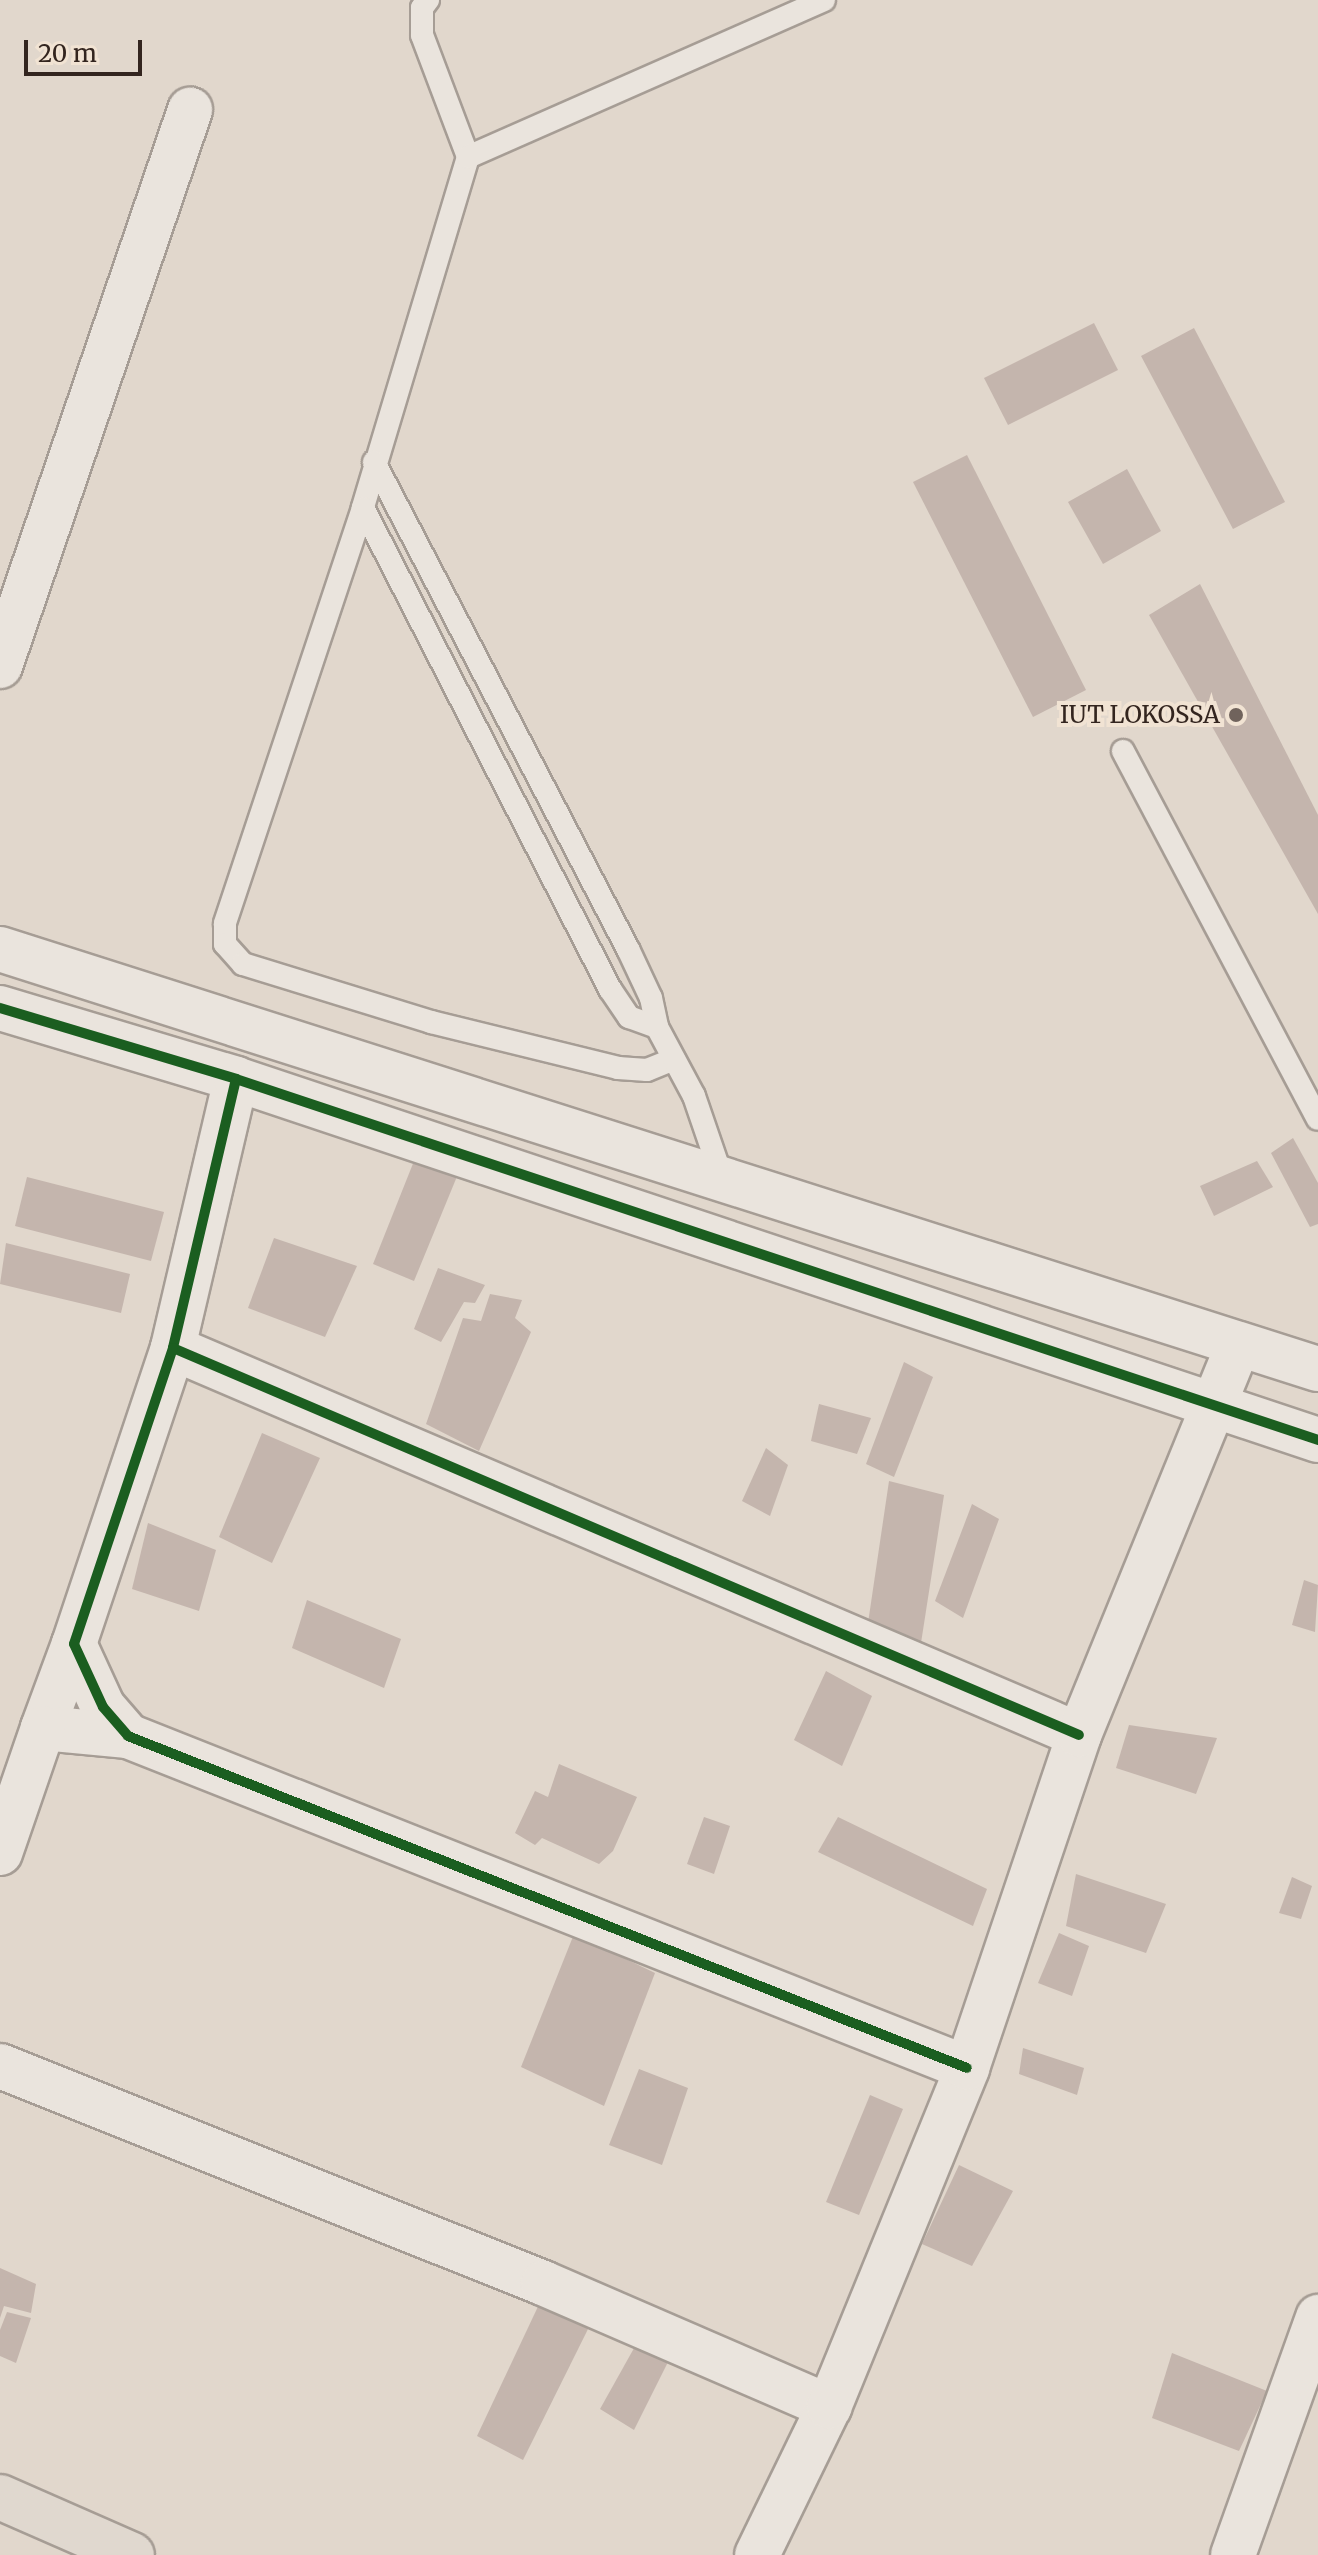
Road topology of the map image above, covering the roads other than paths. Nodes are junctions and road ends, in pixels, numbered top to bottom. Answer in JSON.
{"nodes":[{"id":1,"x":428,"y":0,"type":"edge"},
{"id":2,"x":824,"y":0,"type":"edge"},
{"id":3,"x":190,"y":110,"type":"dead end"},
{"id":4,"x":468,"y":157,"type":"junction"},
{"id":5,"x":374,"y":462,"type":"junction"},
{"id":6,"x":363,"y":508,"type":"junction"},
{"id":7,"x":0,"y":666,"type":"edge"},
{"id":8,"x":1123,"y":751,"type":"dead end"},
{"id":9,"x":0,"y":949,"type":"edge"},
{"id":10,"x":0,"y":1008,"type":"edge"},
{"id":11,"x":657,"y":1027,"type":"junction"},
{"id":12,"x":674,"y":1059,"type":"junction"},
{"id":13,"x":236,"y":1079,"type":"junction"},
{"id":14,"x":1318,"y":1119,"type":"edge"},
{"id":15,"x":667,"y":1160,"type":"junction"},
{"id":16,"x":722,"y":1178,"type":"junction"},
{"id":17,"x":650,"y":1221,"type":"junction"},
{"id":18,"x":1238,"y":1345,"type":"junction"},
{"id":19,"x":173,"y":1348,"type":"junction"},
{"id":20,"x":1318,"y":1369,"type":"edge"},
{"id":21,"x":1215,"y":1408,"type":"junction"},
{"id":22,"x":1318,"y":1440,"type":"edge"},
{"id":23,"x":74,"y":1644,"type":"junction"},
{"id":24,"x":43,"y":1728,"type":"junction"},
{"id":25,"x":1079,"y":1735,"type":"junction"},
{"id":26,"x":128,"y":1736,"type":"junction"},
{"id":27,"x":0,"y":1853,"type":"edge"},
{"id":28,"x":0,"y":2066,"type":"edge"},
{"id":29,"x":967,"y":2068,"type":"junction"},
{"id":30,"x":1318,"y":2317,"type":"edge"},
{"id":31,"x":829,"y":2407,"type":"junction"},
{"id":32,"x":0,"y":2497,"type":"edge"},
{"id":33,"x":132,"y":2555,"type":"edge"},
{"id":34,"x":757,"y":2555,"type":"edge"},
{"id":35,"x":1233,"y":2555,"type":"edge"}],
"edges":[{"from":1,"to":4,"type":"lane"},
{"from":2,"to":4,"type":"lane"},
{"from":3,"to":7,"type":"street"},
{"from":4,"to":5,"type":"lane"},
{"from":5,"to":6,"type":"lane"},
{"from":5,"to":11,"type":"lane"},
{"from":6,"to":11,"type":"lane"},
{"from":6,"to":12,"type":"lane"},
{"from":8,"to":14,"type":"lane"},
{"from":9,"to":15,"type":"street"},
{"from":10,"to":13,"type":"street"},
{"from":11,"to":12,"type":"lane"},
{"from":12,"to":16,"type":"lane"},
{"from":13,"to":17,"type":"street"},
{"from":13,"to":19,"type":"street"},
{"from":15,"to":16,"type":"street"},
{"from":15,"to":17,"type":"street"},
{"from":16,"to":18,"type":"street"},
{"from":17,"to":21,"type":"street"},
{"from":18,"to":20,"type":"street"},
{"from":18,"to":21,"type":"street"},
{"from":19,"to":23,"type":"street"},
{"from":19,"to":25,"type":"street"},
{"from":21,"to":22,"type":"street"},
{"from":21,"to":25,"type":"street"},
{"from":23,"to":24,"type":"street"},
{"from":23,"to":26,"type":"street"},
{"from":24,"to":26,"type":"street"},
{"from":24,"to":27,"type":"street"},
{"from":25,"to":29,"type":"street"},
{"from":26,"to":29,"type":"street"},
{"from":28,"to":31,"type":"street"},
{"from":29,"to":31,"type":"street"},
{"from":30,"to":35,"type":"street"},
{"from":31,"to":34,"type":"street"},
{"from":32,"to":33,"type":"main road"}]}
